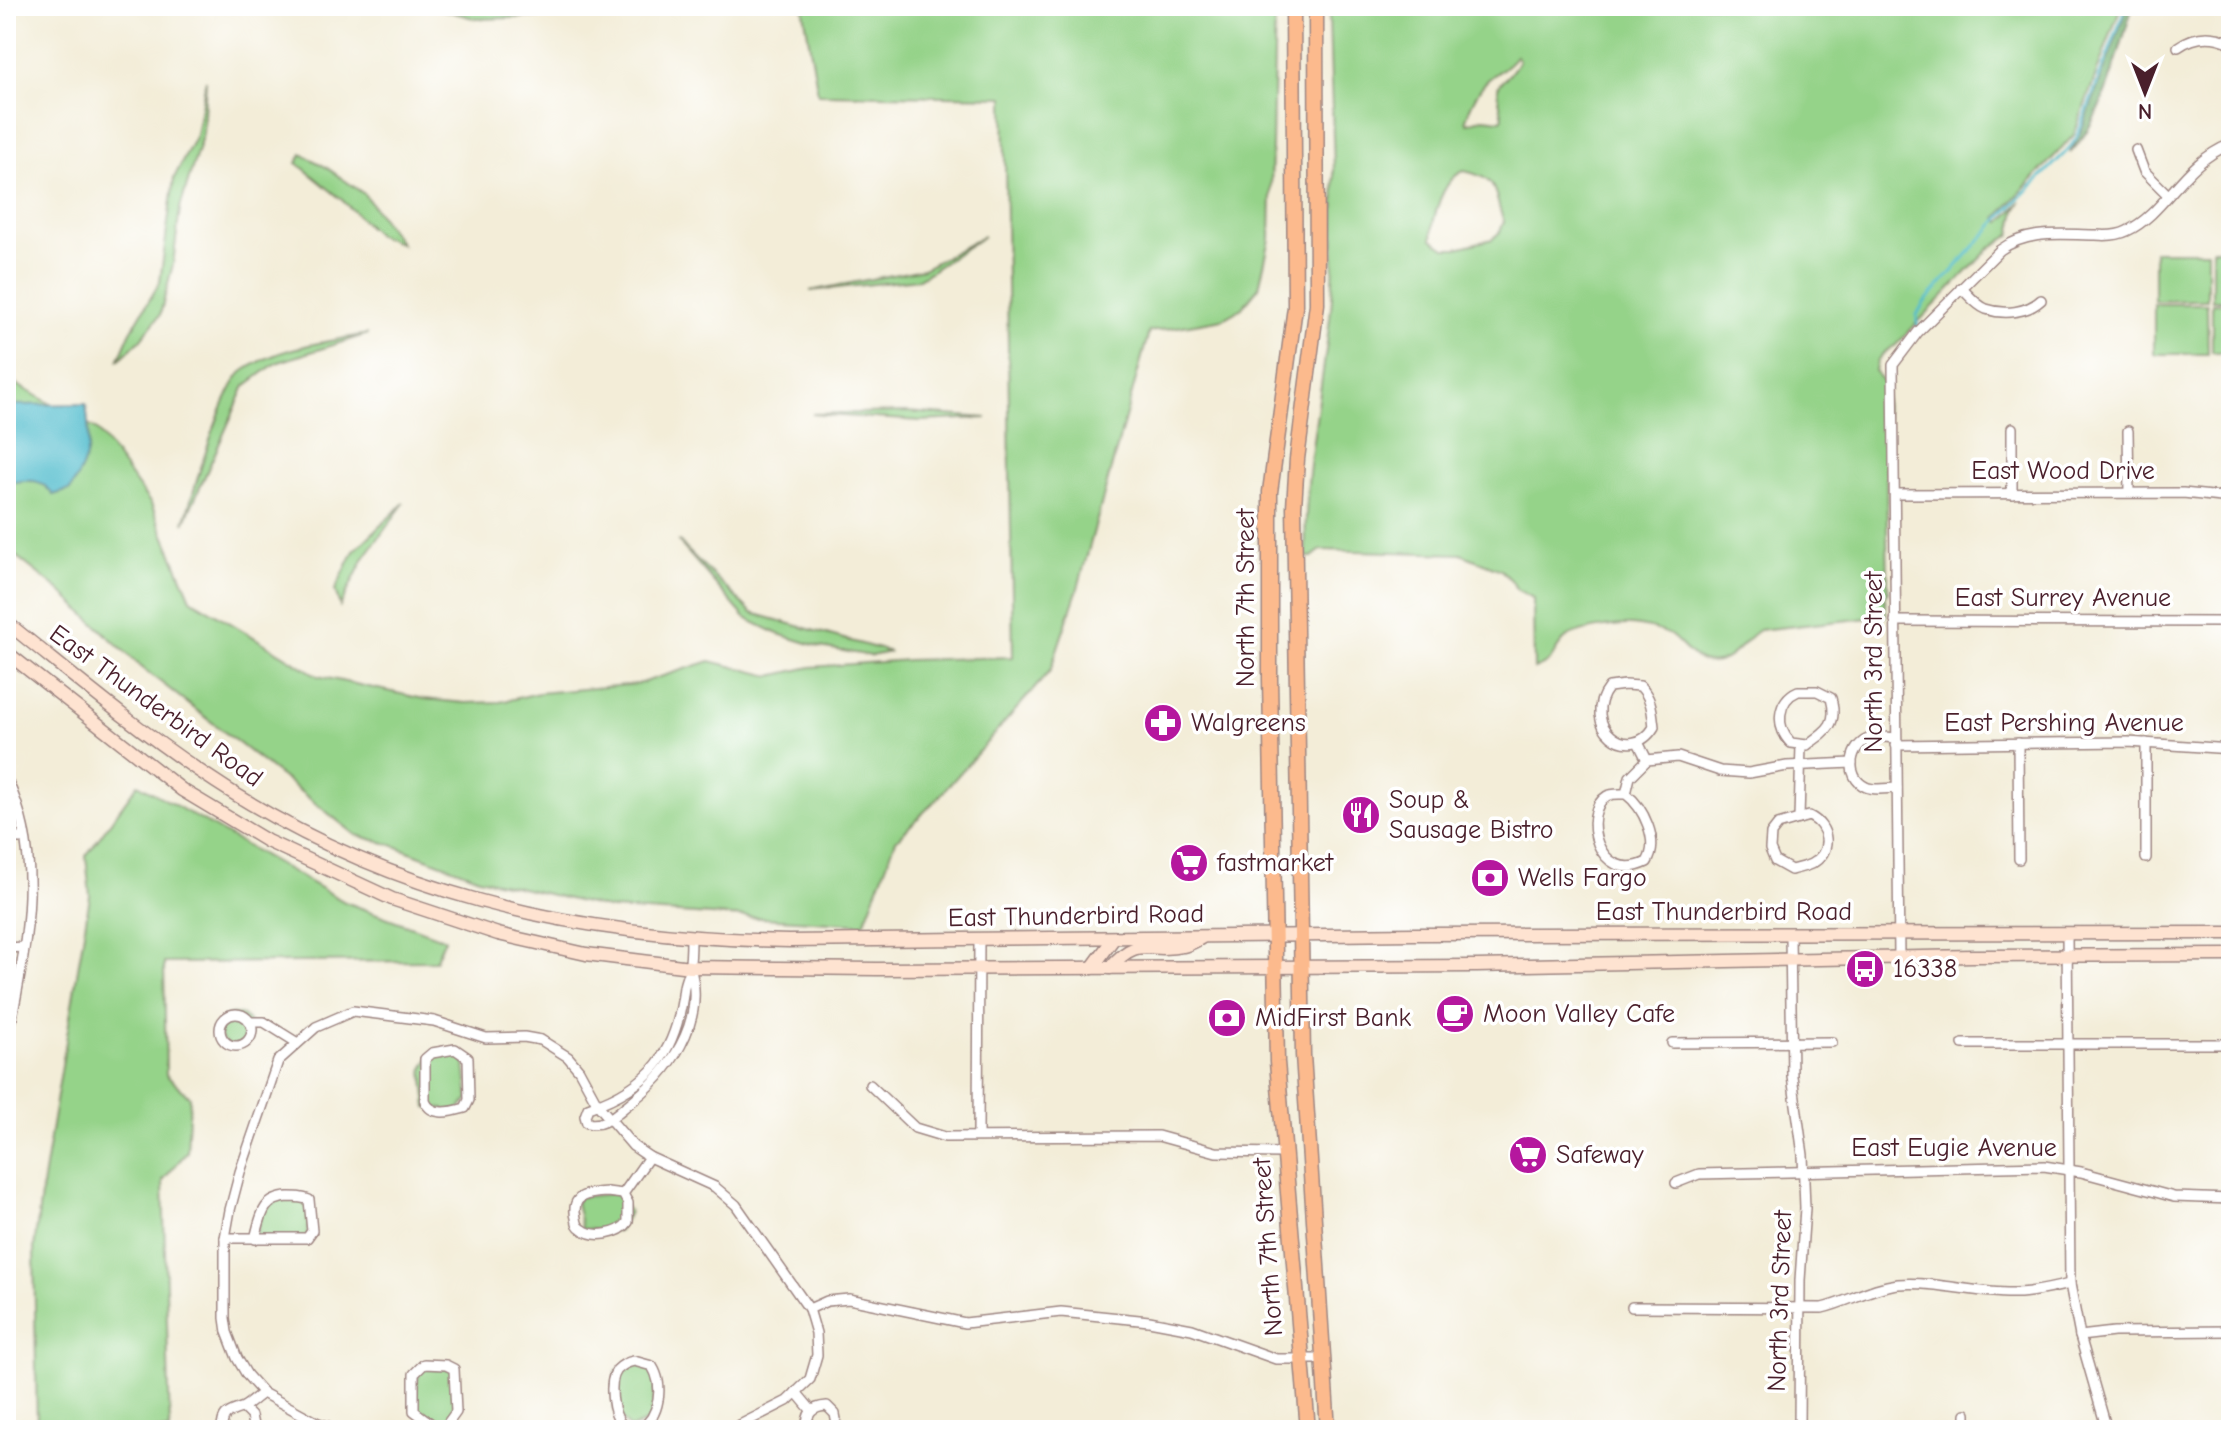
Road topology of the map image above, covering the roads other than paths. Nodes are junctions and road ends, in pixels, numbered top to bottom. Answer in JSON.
{"nodes":[{"id":1,"x":1293,"y":6,"type":"edge"},
{"id":2,"x":1316,"y":6,"type":"edge"},
{"id":3,"x":2231,"y":43,"type":"edge"},
{"id":4,"x":2178,"y":47,"type":"dead end"},
{"id":5,"x":2231,"y":144,"type":"edge"},
{"id":6,"x":2136,"y":150,"type":"dead end"},
{"id":7,"x":2168,"y":195,"type":"junction"},
{"id":8,"x":1961,"y":288,"type":"junction"},
{"id":9,"x":2041,"y":300,"type":"dead end"},
{"id":10,"x":2012,"y":428,"type":"dead end"},
{"id":11,"x":2128,"y":431,"type":"dead end"},
{"id":12,"x":2129,"y":492,"type":"junction"},
{"id":13,"x":1895,"y":494,"type":"junction"},
{"id":14,"x":2012,"y":494,"type":"junction"},
{"id":15,"x":2231,"y":498,"type":"edge"},
{"id":16,"x":1895,"y":621,"type":"junction"},
{"id":17,"x":6,"y":622,"type":"edge"},
{"id":18,"x":2231,"y":622,"type":"edge"},
{"id":19,"x":6,"y":652,"type":"edge"},
{"id":20,"x":1896,"y":741,"type":"junction"},
{"id":21,"x":1638,"y":742,"type":"junction"},
{"id":22,"x":2018,"y":743,"type":"junction"},
{"id":23,"x":2146,"y":743,"type":"junction"},
{"id":24,"x":1801,"y":745,"type":"junction"},
{"id":25,"x":2231,"y":749,"type":"edge"},
{"id":26,"x":1647,"y":760,"type":"junction"},
{"id":27,"x":1852,"y":763,"type":"junction"},
{"id":28,"x":1799,"y":765,"type":"junction"},
{"id":29,"x":6,"y":778,"type":"edge"},
{"id":30,"x":1897,"y":788,"type":"junction"},
{"id":31,"x":1626,"y":794,"type":"junction"},
{"id":32,"x":1799,"y":819,"type":"junction"},
{"id":33,"x":6,"y":838,"type":"edge"},
{"id":34,"x":24,"y":838,"type":"junction"},
{"id":35,"x":2146,"y":858,"type":"dead end"},
{"id":36,"x":2019,"y":859,"type":"dead end"},
{"id":37,"x":1899,"y":933,"type":"junction"},
{"id":38,"x":2231,"y":933,"type":"edge"},
{"id":39,"x":2067,"y":934,"type":"junction"},
{"id":40,"x":1790,"y":935,"type":"junction"},
{"id":41,"x":1206,"y":936,"type":"junction"},
{"id":42,"x":1275,"y":936,"type":"junction"},
{"id":43,"x":1301,"y":936,"type":"junction"},
{"id":44,"x":691,"y":938,"type":"junction"},
{"id":45,"x":1114,"y":938,"type":"junction"},
{"id":46,"x":979,"y":939,"type":"junction"},
{"id":47,"x":24,"y":947,"type":"junction"},
{"id":48,"x":6,"y":948,"type":"edge"},
{"id":49,"x":2231,"y":955,"type":"edge"},
{"id":50,"x":2067,"y":956,"type":"junction"},
{"id":51,"x":1899,"y":958,"type":"junction"},
{"id":52,"x":1790,"y":960,"type":"junction"},
{"id":53,"x":690,"y":967,"type":"junction"},
{"id":54,"x":1276,"y":967,"type":"junction"},
{"id":55,"x":1302,"y":967,"type":"junction"},
{"id":56,"x":1092,"y":968,"type":"junction"},
{"id":57,"x":1110,"y":968,"type":"junction"},
{"id":58,"x":979,"y":969,"type":"junction"},
{"id":59,"x":249,"y":1022,"type":"dead end"},
{"id":60,"x":461,"y":1030,"type":"junction"},
{"id":61,"x":296,"y":1042,"type":"junction"},
{"id":62,"x":1791,"y":1042,"type":"junction"},
{"id":63,"x":1832,"y":1042,"type":"dead end"},
{"id":64,"x":1672,"y":1043,"type":"dead end"},
{"id":65,"x":1963,"y":1044,"type":"dead end"},
{"id":66,"x":2231,"y":1044,"type":"edge"},
{"id":67,"x":2068,"y":1045,"type":"junction"},
{"id":68,"x":455,"y":1049,"type":"junction"},
{"id":69,"x":6,"y":1050,"type":"edge"},
{"id":70,"x":668,"y":1057,"type":"junction"},
{"id":71,"x":870,"y":1085,"type":"dead end"},
{"id":72,"x":598,"y":1105,"type":"junction"},
{"id":73,"x":610,"y":1119,"type":"junction"},
{"id":74,"x":978,"y":1136,"type":"junction"},
{"id":75,"x":1285,"y":1153,"type":"junction"},
{"id":76,"x":649,"y":1157,"type":"junction"},
{"id":77,"x":2068,"y":1170,"type":"junction"},
{"id":78,"x":1804,"y":1173,"type":"junction"},
{"id":79,"x":1676,"y":1183,"type":"dead end"},
{"id":80,"x":623,"y":1194,"type":"junction"},
{"id":81,"x":2231,"y":1199,"type":"edge"},
{"id":82,"x":225,"y":1238,"type":"junction"},
{"id":83,"x":255,"y":1239,"type":"junction"},
{"id":84,"x":2070,"y":1284,"type":"junction"},
{"id":85,"x":1799,"y":1306,"type":"junction"},
{"id":86,"x":1632,"y":1307,"type":"dead end"},
{"id":87,"x":809,"y":1309,"type":"junction"},
{"id":88,"x":2231,"y":1331,"type":"edge"},
{"id":89,"x":2080,"y":1336,"type":"junction"},
{"id":90,"x":1323,"y":1359,"type":"junction"},
{"id":91,"x":1301,"y":1361,"type":"junction"},
{"id":92,"x":796,"y":1392,"type":"junction"},
{"id":93,"x":263,"y":1393,"type":"junction"},
{"id":94,"x":243,"y":1408,"type":"junction"},
{"id":95,"x":811,"y":1410,"type":"junction"},
{"id":96,"x":1966,"y":1414,"type":"dead end"},
{"id":97,"x":222,"y":1430,"type":"edge"},
{"id":98,"x":254,"y":1430,"type":"edge"},
{"id":99,"x":339,"y":1430,"type":"edge"},
{"id":100,"x":443,"y":1430,"type":"edge"},
{"id":101,"x":640,"y":1430,"type":"edge"},
{"id":102,"x":730,"y":1430,"type":"edge"},
{"id":103,"x":807,"y":1430,"type":"edge"},
{"id":104,"x":838,"y":1430,"type":"edge"},
{"id":105,"x":1308,"y":1430,"type":"edge"},
{"id":106,"x":1328,"y":1430,"type":"edge"},
{"id":107,"x":1799,"y":1430,"type":"edge"},
{"id":108,"x":1966,"y":1430,"type":"edge"},
{"id":109,"x":2107,"y":1430,"type":"edge"}],
"edges":[{"from":1,"to":42,"type":"main road","name":"North 7th Street"},
{"from":2,"to":43,"type":"main road","name":"North 7th Street"},
{"from":3,"to":4,"type":"street"},
{"from":5,"to":7,"type":"street"},
{"from":6,"to":7,"type":"street"},
{"from":7,"to":8,"type":"street"},
{"from":8,"to":9,"type":"street"},
{"from":8,"to":13,"type":"street","name":"North 3rd Street"},
{"from":10,"to":14,"type":"street"},
{"from":11,"to":12,"type":"street"},
{"from":12,"to":14,"type":"street","name":"East Wood Drive"},
{"from":12,"to":15,"type":"street","name":"East Wood Drive"},
{"from":13,"to":14,"type":"street","name":"East Wood Drive"},
{"from":13,"to":16,"type":"street","name":"North 3rd Street"},
{"from":16,"to":18,"type":"street","name":"East Surrey Avenue"},
{"from":16,"to":20,"type":"street","name":"North 3rd Street"},
{"from":17,"to":44,"type":"main road","name":"East Thunderbird Road"},
{"from":19,"to":53,"type":"main road","name":"East Thunderbird Road"},
{"from":20,"to":22,"type":"street","name":"East Pershing Avenue"},
{"from":20,"to":27,"type":"street","name":"East Pershing Avenue"},
{"from":20,"to":30,"type":"street","name":"North 3rd Street"},
{"from":21,"to":21,"type":"street"},
{"from":21,"to":26,"type":"street"},
{"from":22,"to":23,"type":"street","name":"East Pershing Avenue"},
{"from":22,"to":36,"type":"street"},
{"from":23,"to":25,"type":"street","name":"East Pershing Avenue"},
{"from":23,"to":35,"type":"street"},
{"from":24,"to":24,"type":"street"},
{"from":24,"to":28,"type":"street"},
{"from":26,"to":28,"type":"street"},
{"from":26,"to":31,"type":"street"},
{"from":27,"to":28,"type":"street"},
{"from":27,"to":30,"type":"street"},
{"from":28,"to":32,"type":"street"},
{"from":29,"to":34,"type":"street"},
{"from":30,"to":37,"type":"street","name":"North 3rd Street"},
{"from":31,"to":31,"type":"street"},
{"from":32,"to":32,"type":"street"},
{"from":33,"to":34,"type":"street"},
{"from":34,"to":47,"type":"street"},
{"from":37,"to":39,"type":"main road","name":"East Thunderbird Road"},
{"from":37,"to":40,"type":"main road","name":"East Thunderbird Road"},
{"from":37,"to":51,"type":"street","name":"North 3rd Street"},
{"from":38,"to":39,"type":"main road","name":"East Thunderbird Road"},
{"from":39,"to":50,"type":"street"},
{"from":40,"to":43,"type":"main road","name":"East Thunderbird Road"},
{"from":40,"to":52,"type":"street","name":"North 3rd Street"},
{"from":41,"to":42,"type":"main road","name":"East Thunderbird Road"},
{"from":41,"to":45,"type":"main road","name":"East Thunderbird Road"},
{"from":41,"to":57,"type":"main road"},
{"from":42,"to":43,"type":"main road","name":"East Thunderbird Road"},
{"from":42,"to":54,"type":"main road","name":"North 7th Street"},
{"from":43,"to":55,"type":"main road","name":"North 7th Street"},
{"from":44,"to":46,"type":"main road","name":"East Thunderbird Road"},
{"from":44,"to":53,"type":"street"},
{"from":45,"to":46,"type":"main road","name":"East Thunderbird Road"},
{"from":45,"to":56,"type":"main road"},
{"from":46,"to":58,"type":"street"},
{"from":47,"to":48,"type":"street"},
{"from":47,"to":69,"type":"street"},
{"from":49,"to":50,"type":"main road","name":"East Thunderbird Road"},
{"from":50,"to":51,"type":"main road","name":"East Thunderbird Road"},
{"from":50,"to":67,"type":"street"},
{"from":51,"to":52,"type":"main road","name":"East Thunderbird Road"},
{"from":52,"to":55,"type":"main road","name":"East Thunderbird Road"},
{"from":52,"to":62,"type":"street","name":"North 3rd Street"},
{"from":53,"to":58,"type":"main road","name":"East Thunderbird Road"},
{"from":53,"to":70,"type":"street"},
{"from":54,"to":55,"type":"main road","name":"East Thunderbird Road"},
{"from":54,"to":57,"type":"main road","name":"East Thunderbird Road"},
{"from":54,"to":75,"type":"main road","name":"North 7th Street"},
{"from":55,"to":90,"type":"main road","name":"North 7th Street"},
{"from":56,"to":57,"type":"main road","name":"East Thunderbird Road"},
{"from":56,"to":58,"type":"main road","name":"East Thunderbird Road"},
{"from":58,"to":74,"type":"street"},
{"from":59,"to":61,"type":"street"},
{"from":60,"to":61,"type":"street"},
{"from":60,"to":68,"type":"street"},
{"from":60,"to":72,"type":"street"},
{"from":61,"to":82,"type":"street"},
{"from":62,"to":63,"type":"street"},
{"from":62,"to":64,"type":"street"},
{"from":62,"to":78,"type":"street","name":"North 3rd Street"},
{"from":65,"to":67,"type":"street"},
{"from":66,"to":67,"type":"street"},
{"from":67,"to":77,"type":"street"},
{"from":68,"to":68,"type":"street"},
{"from":70,"to":72,"type":"street"},
{"from":70,"to":73,"type":"street"},
{"from":71,"to":74,"type":"street"},
{"from":72,"to":73,"type":"street"},
{"from":72,"to":73,"type":"street"},
{"from":73,"to":76,"type":"street"},
{"from":74,"to":75,"type":"street"},
{"from":75,"to":91,"type":"main road","name":"North 7th Street"},
{"from":76,"to":80,"type":"street"},
{"from":76,"to":87,"type":"street"},
{"from":77,"to":78,"type":"street","name":"East Eugie Avenue"},
{"from":77,"to":81,"type":"street","name":"East Eugie Avenue"},
{"from":77,"to":84,"type":"street"},
{"from":78,"to":79,"type":"street","name":"East Eugie Avenue"},
{"from":78,"to":85,"type":"street","name":"North 3rd Street"},
{"from":80,"to":80,"type":"street"},
{"from":82,"to":83,"type":"street"},
{"from":82,"to":93,"type":"street"},
{"from":83,"to":83,"type":"street"},
{"from":84,"to":85,"type":"street"},
{"from":84,"to":89,"type":"street"},
{"from":85,"to":86,"type":"street"},
{"from":85,"to":107,"type":"street","name":"North 3rd Street"},
{"from":87,"to":91,"type":"street"},
{"from":87,"to":92,"type":"street"},
{"from":88,"to":89,"type":"street"},
{"from":89,"to":109,"type":"street"},
{"from":90,"to":91,"type":"street"},
{"from":90,"to":106,"type":"main road","name":"North 7th Street"},
{"from":91,"to":105,"type":"main road","name":"North 7th Street"},
{"from":92,"to":95,"type":"street"},
{"from":92,"to":102,"type":"street"},
{"from":93,"to":94,"type":"street"},
{"from":93,"to":99,"type":"street"},
{"from":94,"to":97,"type":"street"},
{"from":94,"to":98,"type":"street"},
{"from":95,"to":103,"type":"street"},
{"from":95,"to":104,"type":"street"},
{"from":96,"to":108,"type":"street"},
{"from":100,"to":100,"type":"street"},
{"from":101,"to":101,"type":"street"}]}
